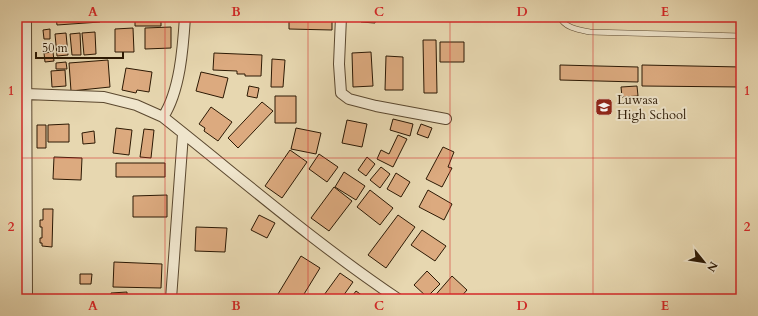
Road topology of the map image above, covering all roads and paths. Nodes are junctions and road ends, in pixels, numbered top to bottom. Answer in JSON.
{"nodes":[{"id":1,"x":26,"y":17,"type":"edge"},
{"id":2,"x":185,"y":17,"type":"edge"},
{"id":3,"x":341,"y":17,"type":"edge"},
{"id":4,"x":560,"y":17,"type":"edge"},
{"id":5,"x":741,"y":36,"type":"edge"},
{"id":6,"x":22,"y":81,"type":"edge"},
{"id":7,"x":26,"y":94,"type":"junction"},
{"id":8,"x":163,"y":117,"type":"junction"},
{"id":9,"x":446,"y":119,"type":"dead end"},
{"id":10,"x":184,"y":134,"type":"junction"},
{"id":11,"x":27,"y":299,"type":"edge"},
{"id":12,"x":171,"y":299,"type":"edge"},
{"id":13,"x":398,"y":299,"type":"edge"}],
"edges":[{"from":1,"to":6,"type":"street"},
{"from":2,"to":8,"type":"street"},
{"from":3,"to":9,"type":"street"},
{"from":4,"to":5,"type":"lane"},
{"from":6,"to":7,"type":"street"},
{"from":7,"to":8,"type":"street"},
{"from":7,"to":11,"type":"street"},
{"from":8,"to":10,"type":"street"},
{"from":10,"to":12,"type":"street"},
{"from":10,"to":13,"type":"street"}]}
